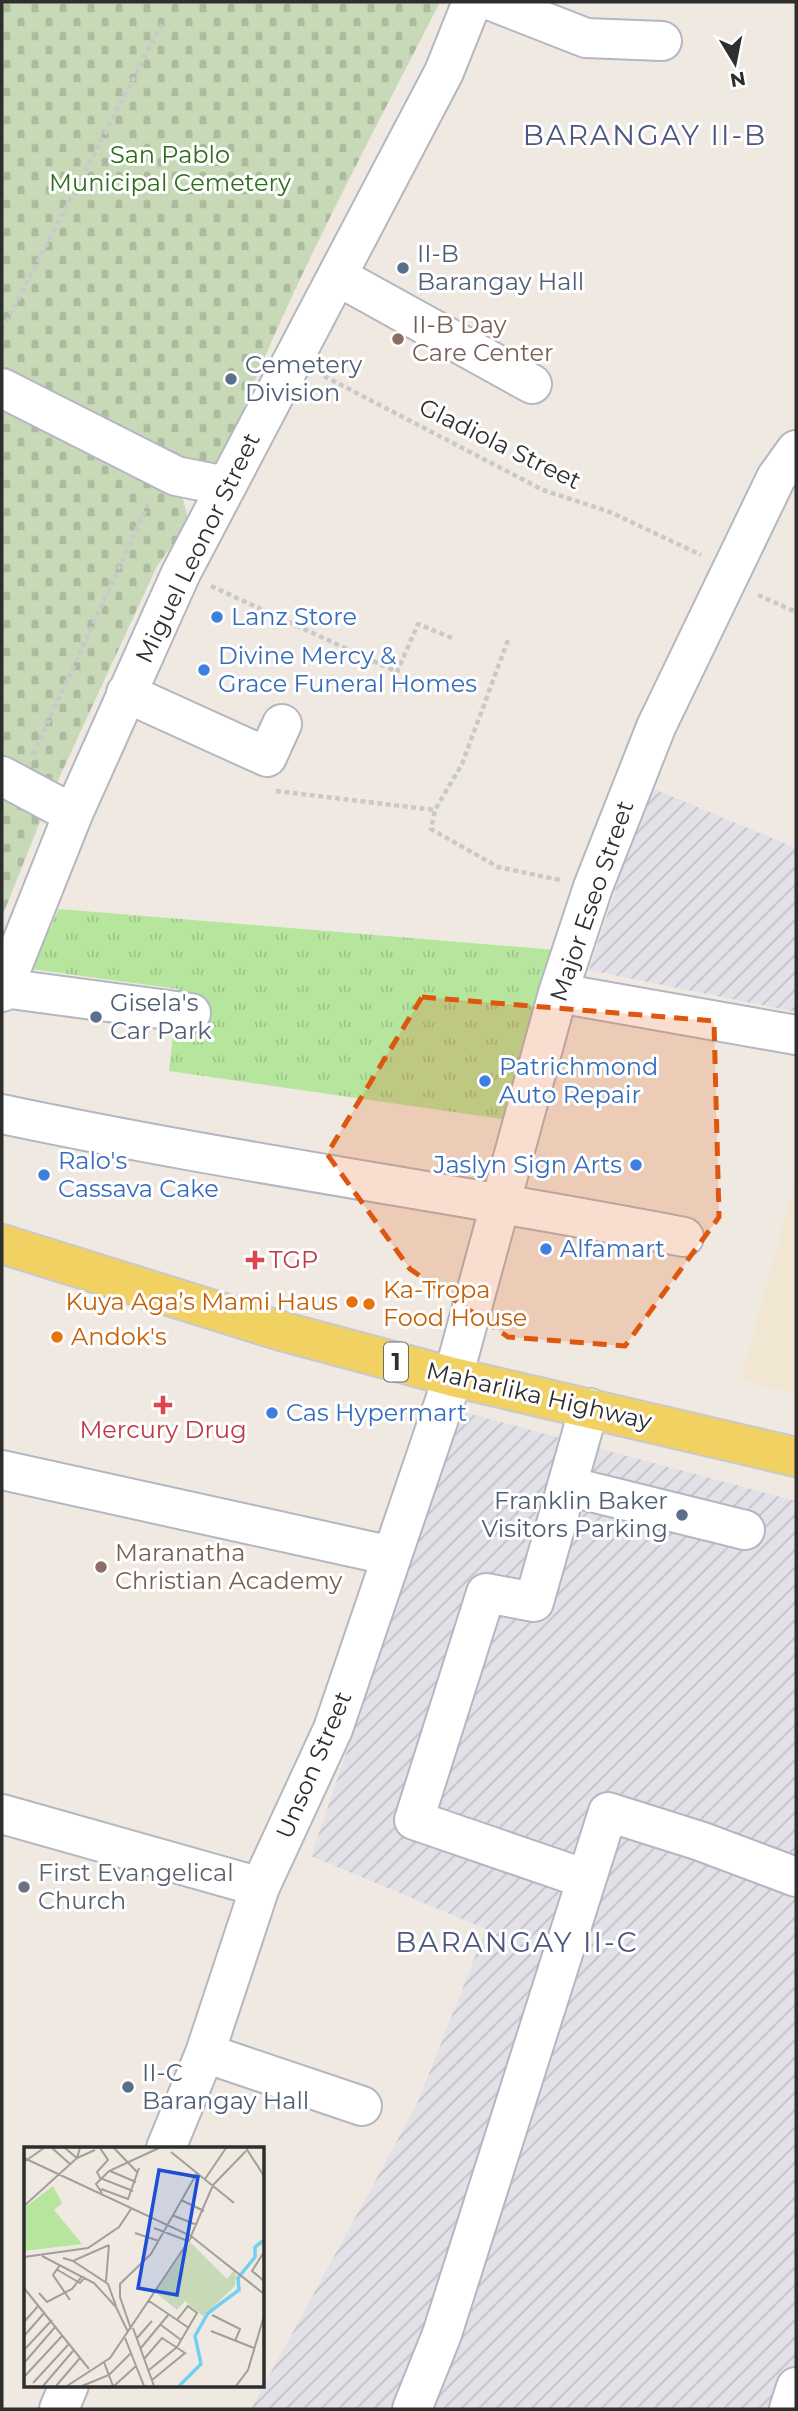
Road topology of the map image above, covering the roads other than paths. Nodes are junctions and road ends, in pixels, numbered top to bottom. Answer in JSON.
{"nodes":[{"id":1,"x":472,"y":2,"type":"edge"},
{"id":2,"x":494,"y":2,"type":"edge"},
{"id":3,"x":662,"y":40,"type":"dead end"},
{"id":4,"x":337,"y":276,"type":"junction"},
{"id":5,"x":532,"y":384,"type":"dead end"},
{"id":6,"x":2,"y":388,"type":"edge"},
{"id":7,"x":790,"y":472,"type":"edge"},
{"id":8,"x":226,"y":486,"type":"junction"},
{"id":9,"x":126,"y":693,"type":"junction"},
{"id":10,"x":282,"y":724,"type":"dead end"},
{"id":11,"x":10,"y":780,"type":"edge"},
{"id":12,"x":73,"y":814,"type":"junction"},
{"id":13,"x":2,"y":990,"type":"edge"},
{"id":14,"x":558,"y":993,"type":"junction"},
{"id":15,"x":191,"y":1013,"type":"dead end"},
{"id":16,"x":796,"y":1035,"type":"edge"},
{"id":17,"x":2,"y":1114,"type":"edge"},
{"id":18,"x":501,"y":1202,"type":"junction"},
{"id":19,"x":684,"y":1237,"type":"dead end"},
{"id":20,"x":2,"y":1244,"type":"edge"},
{"id":21,"x":453,"y":1377,"type":"junction"},
{"id":22,"x":589,"y":1408,"type":"junction"},
{"id":23,"x":796,"y":1457,"type":"edge"},
{"id":24,"x":2,"y":1470,"type":"edge"},
{"id":25,"x":566,"y":1486,"type":"junction"},
{"id":26,"x":745,"y":1530,"type":"dead end"},
{"id":27,"x":392,"y":1556,"type":"junction"},
{"id":28,"x":2,"y":1814,"type":"edge"},
{"id":29,"x":796,"y":1877,"type":"edge"},
{"id":30,"x":586,"y":1879,"type":"junction"},
{"id":31,"x":260,"y":1887,"type":"junction"},
{"id":32,"x":205,"y":2053,"type":"junction"},
{"id":33,"x":362,"y":2106,"type":"dead end"},
{"id":34,"x":166,"y":2147,"type":"edge"},
{"id":35,"x":69,"y":2386,"type":"edge"},
{"id":36,"x":796,"y":2387,"type":"edge"},
{"id":37,"x":59,"y":2409,"type":"edge"},
{"id":38,"x":412,"y":2409,"type":"edge"},
{"id":39,"x":789,"y":2409,"type":"edge"}],
"edges":[{"from":1,"to":4,"type":"street","name":"Miguel Leonor Street"},
{"from":2,"to":3,"type":"street"},
{"from":4,"to":5,"type":"street"},
{"from":4,"to":8,"type":"street","name":"Miguel Leonor Street"},
{"from":6,"to":8,"type":"street"},
{"from":7,"to":14,"type":"street","name":"Major Eseo Street"},
{"from":8,"to":9,"type":"street","name":"Miguel Leonor Street"},
{"from":9,"to":10,"type":"street"},
{"from":9,"to":12,"type":"street","name":"Miguel Leonor Street"},
{"from":11,"to":12,"type":"street"},
{"from":12,"to":13,"type":"street","name":"Miguel Leonor Street"},
{"from":13,"to":15,"type":"street"},
{"from":14,"to":16,"type":"street"},
{"from":14,"to":18,"type":"street","name":"Major Eseo Street"},
{"from":17,"to":18,"type":"street"},
{"from":18,"to":19,"type":"street"},
{"from":18,"to":21,"type":"street","name":"Major Eseo Street"},
{"from":20,"to":21,"type":"main road","name":"Maharlika Highway","number":"1"},
{"from":21,"to":22,"type":"main road","name":"Maharlika Highway","number":"1"},
{"from":21,"to":27,"type":"street","name":"Unson Street"},
{"from":22,"to":23,"type":"main road","name":"Maharlika Highway","number":"1"},
{"from":22,"to":25,"type":"street"},
{"from":24,"to":27,"type":"street"},
{"from":25,"to":26,"type":"street"},
{"from":25,"to":30,"type":"street"},
{"from":27,"to":31,"type":"street","name":"Unson Street"},
{"from":28,"to":31,"type":"street"},
{"from":29,"to":30,"type":"street"},
{"from":30,"to":38,"type":"street"},
{"from":31,"to":32,"type":"street","name":"Unson Street"},
{"from":32,"to":33,"type":"street"},
{"from":32,"to":34,"type":"street","name":"Unson Street"},
{"from":35,"to":37,"type":"street"},
{"from":36,"to":39,"type":"street"}]}
